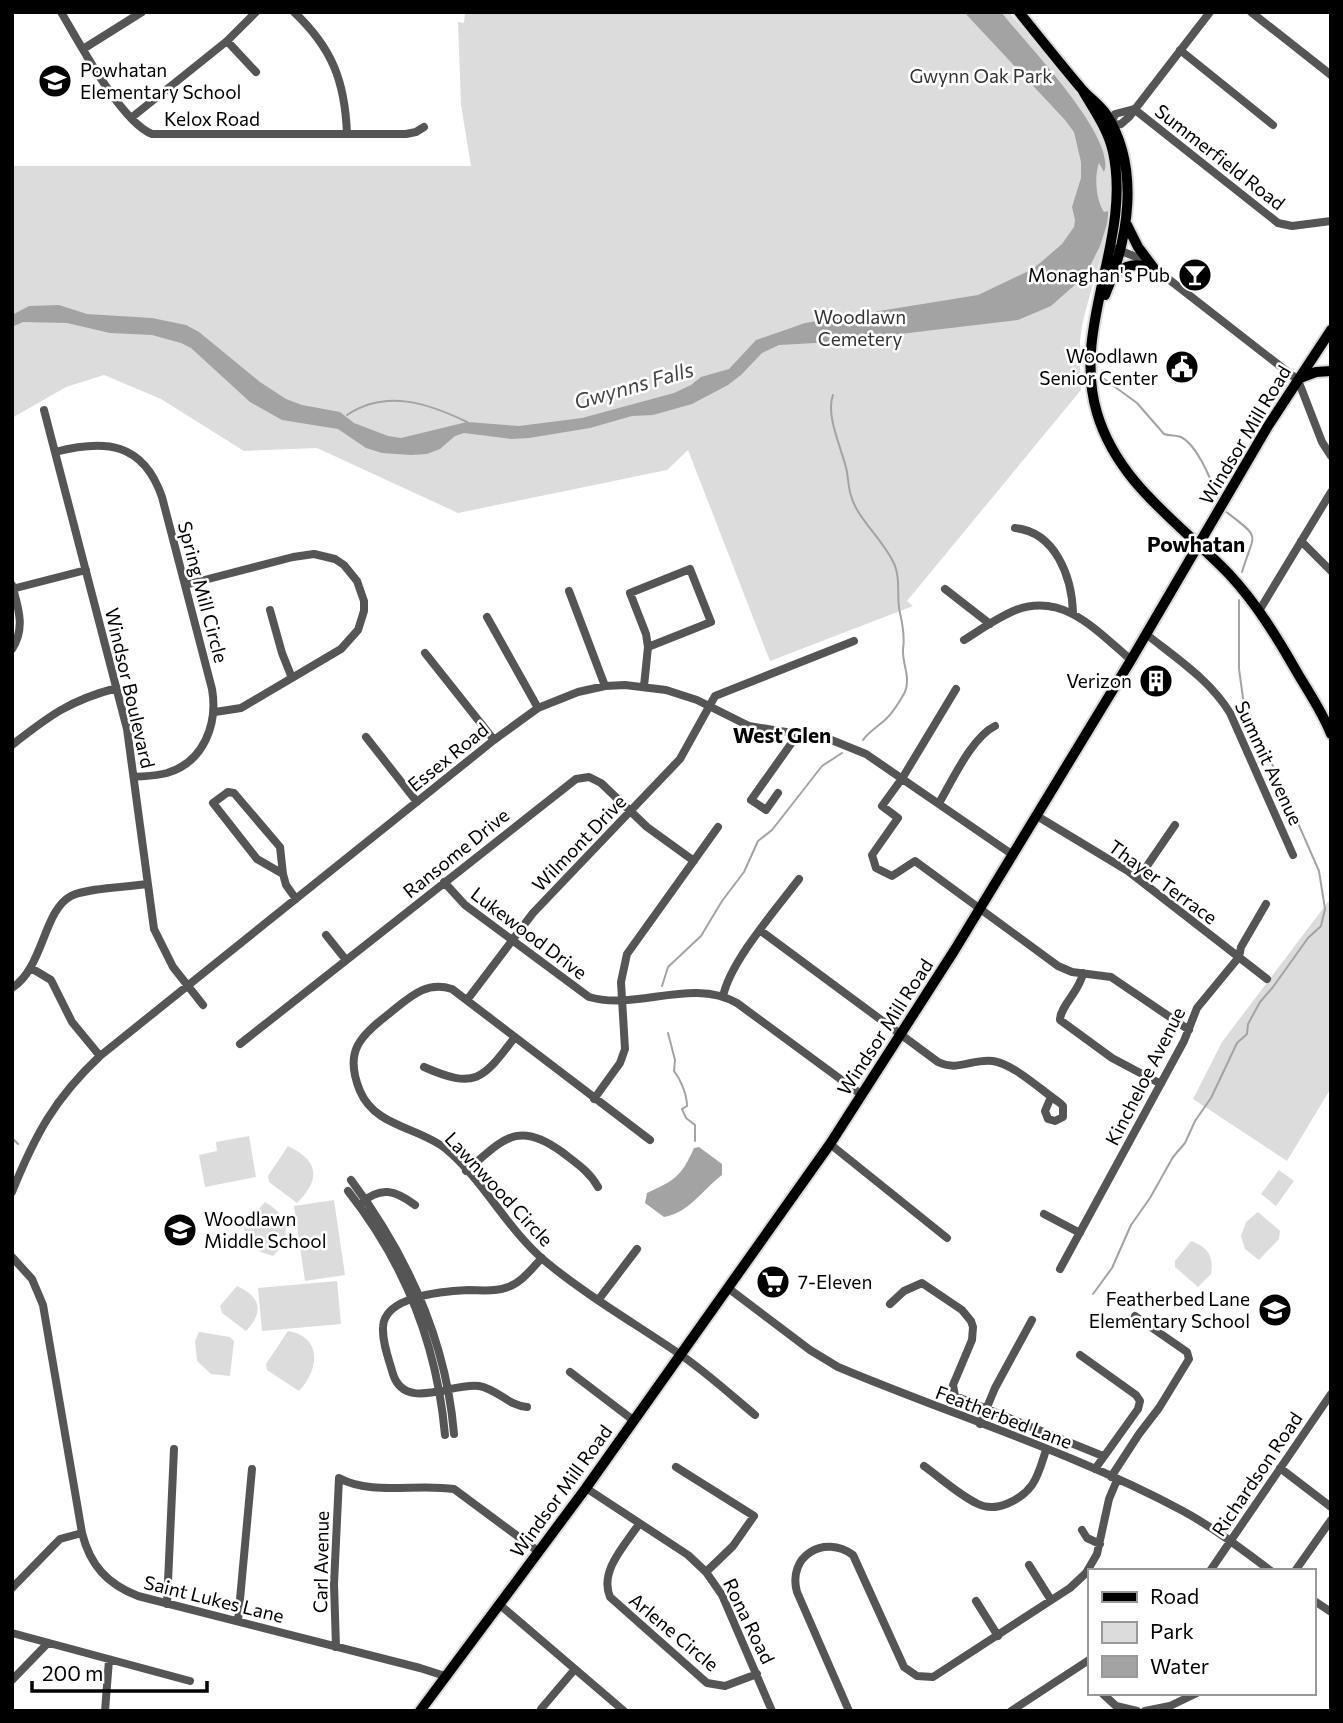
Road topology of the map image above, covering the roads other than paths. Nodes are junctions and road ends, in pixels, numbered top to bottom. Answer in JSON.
{"nodes":[{"id":1,"x":61,"y":12,"type":"edge"},
{"id":2,"x":142,"y":12,"type":"edge"},
{"id":3,"x":256,"y":12,"type":"edge"},
{"id":4,"x":293,"y":12,"type":"edge"},
{"id":5,"x":1019,"y":12,"type":"edge"},
{"id":6,"x":1210,"y":12,"type":"edge"},
{"id":7,"x":1251,"y":12,"type":"edge"},
{"id":8,"x":227,"y":41,"type":"junction"},
{"id":9,"x":83,"y":49,"type":"junction"},
{"id":10,"x":1180,"y":50,"type":"junction"},
{"id":11,"x":256,"y":72,"type":"dead end"},
{"id":12,"x":1331,"y":75,"type":"edge"},
{"id":13,"x":1134,"y":109,"type":"junction"},
{"id":14,"x":131,"y":118,"type":"junction"},
{"id":15,"x":1273,"y":125,"type":"dead end"},
{"id":16,"x":1108,"y":126,"type":"junction"},
{"id":17,"x":425,"y":127,"type":"dead end"},
{"id":18,"x":347,"y":134,"type":"junction"},
{"id":19,"x":1126,"y":219,"type":"junction"},
{"id":20,"x":1331,"y":221,"type":"edge"},
{"id":21,"x":1114,"y":252,"type":"junction"},
{"id":22,"x":1153,"y":267,"type":"junction"},
{"id":23,"x":1112,"y":279,"type":"junction"},
{"id":24,"x":1099,"y":307,"type":"junction"},
{"id":25,"x":1331,"y":330,"type":"edge"},
{"id":26,"x":1308,"y":365,"type":"junction"},
{"id":27,"x":1331,"y":371,"type":"edge"},
{"id":28,"x":1298,"y":380,"type":"junction"},
{"id":29,"x":44,"y":410,"type":"dead end"},
{"id":30,"x":55,"y":452,"type":"junction"},
{"id":31,"x":1331,"y":456,"type":"edge"},
{"id":32,"x":1331,"y":492,"type":"edge"},
{"id":33,"x":1015,"y":528,"type":"dead end"},
{"id":34,"x":1301,"y":541,"type":"junction"},
{"id":35,"x":1199,"y":546,"type":"junction"},
{"id":36,"x":86,"y":570,"type":"junction"},
{"id":37,"x":1331,"y":570,"type":"edge"},
{"id":38,"x":186,"y":585,"type":"junction"},
{"id":39,"x":13,"y":588,"type":"edge"},
{"id":40,"x":945,"y":589,"type":"dead end"},
{"id":41,"x":569,"y":592,"type":"dead end"},
{"id":42,"x":270,"y":610,"type":"dead end"},
{"id":43,"x":1259,"y":611,"type":"junction"},
{"id":44,"x":1073,"y":613,"type":"junction"},
{"id":45,"x":487,"y":617,"type":"dead end"},
{"id":46,"x":990,"y":624,"type":"junction"},
{"id":47,"x":1146,"y":634,"type":"junction"},
{"id":48,"x":964,"y":640,"type":"dead end"},
{"id":49,"x":855,"y":641,"type":"dead end"},
{"id":50,"x":648,"y":647,"type":"junction"},
{"id":51,"x":12,"y":649,"type":"edge"},
{"id":52,"x":425,"y":653,"type":"dead end"},
{"id":53,"x":1131,"y":660,"type":"junction"},
{"id":54,"x":292,"y":678,"type":"junction"},
{"id":55,"x":605,"y":686,"type":"junction"},
{"id":56,"x":644,"y":686,"type":"junction"},
{"id":57,"x":117,"y":688,"type":"junction"},
{"id":58,"x":956,"y":688,"type":"dead end"},
{"id":59,"x":709,"y":706,"type":"junction"},
{"id":60,"x":538,"y":708,"type":"junction"},
{"id":61,"x":215,"y":712,"type":"junction"},
{"id":62,"x":995,"y":726,"type":"dead end"},
{"id":63,"x":798,"y":734,"type":"junction"},
{"id":64,"x":1331,"y":734,"type":"edge"},
{"id":65,"x":366,"y":737,"type":"dead end"},
{"id":66,"x":494,"y":740,"type":"junction"},
{"id":67,"x":12,"y":745,"type":"edge"},
{"id":68,"x":134,"y":777,"type":"junction"},
{"id":69,"x":902,"y":777,"type":"junction"},
{"id":70,"x":778,"y":793,"type":"dead end"},
{"id":71,"x":417,"y":802,"type":"junction"},
{"id":72,"x":939,"y":803,"type":"junction"},
{"id":73,"x":631,"y":812,"type":"junction"},
{"id":74,"x":1037,"y":816,"type":"junction"},
{"id":75,"x":1175,"y":825,"type":"dead end"},
{"id":76,"x":718,"y":827,"type":"dead end"},
{"id":77,"x":1013,"y":855,"type":"junction"},
{"id":78,"x":1293,"y":855,"type":"dead end"},
{"id":79,"x":694,"y":861,"type":"junction"},
{"id":80,"x":283,"y":874,"type":"junction"},
{"id":81,"x":799,"y":879,"type":"dead end"},
{"id":82,"x":1138,"y":879,"type":"junction"},
{"id":83,"x":444,"y":882,"type":"junction"},
{"id":84,"x":147,"y":884,"type":"junction"},
{"id":85,"x":296,"y":899,"type":"junction"},
{"id":86,"x":1266,"y":904,"type":"dead end"},
{"id":87,"x":980,"y":908,"type":"junction"},
{"id":88,"x":761,"y":931,"type":"junction"},
{"id":89,"x":326,"y":935,"type":"dead end"},
{"id":90,"x":512,"y":941,"type":"junction"},
{"id":91,"x":1238,"y":957,"type":"junction"},
{"id":92,"x":346,"y":960,"type":"junction"},
{"id":93,"x":31,"y":968,"type":"junction"},
{"id":94,"x":1083,"y":973,"type":"junction"},
{"id":95,"x":1267,"y":979,"type":"dead end"},
{"id":96,"x":188,"y":985,"type":"junction"},
{"id":97,"x":12,"y":988,"type":"edge"},
{"id":98,"x":723,"y":997,"type":"junction"},
{"id":99,"x":467,"y":999,"type":"junction"},
{"id":100,"x":622,"y":999,"type":"junction"},
{"id":101,"x":203,"y":1005,"type":"dead end"},
{"id":102,"x":1189,"y":1030,"type":"junction"},
{"id":103,"x":901,"y":1034,"type":"junction"},
{"id":104,"x":515,"y":1037,"type":"junction"},
{"id":105,"x":240,"y":1044,"type":"dead end"},
{"id":106,"x":100,"y":1056,"type":"junction"},
{"id":107,"x":424,"y":1067,"type":"dead end"},
{"id":108,"x":1161,"y":1084,"type":"junction"},
{"id":109,"x":862,"y":1095,"type":"junction"},
{"id":110,"x":1051,"y":1097,"type":"dead end"},
{"id":111,"x":594,"y":1099,"type":"junction"},
{"id":112,"x":650,"y":1140,"type":"dead end"},
{"id":113,"x":830,"y":1144,"type":"junction"},
{"id":114,"x":466,"y":1171,"type":"junction"},
{"id":115,"x":351,"y":1180,"type":"dead end"},
{"id":116,"x":598,"y":1187,"type":"dead end"},
{"id":117,"x":348,"y":1191,"type":"dead end"},
{"id":118,"x":12,"y":1192,"type":"edge"},
{"id":119,"x":362,"y":1202,"type":"junction"},
{"id":120,"x":415,"y":1205,"type":"dead end"},
{"id":121,"x":1044,"y":1214,"type":"dead end"},
{"id":122,"x":1080,"y":1233,"type":"junction"},
{"id":123,"x":947,"y":1238,"type":"dead end"},
{"id":124,"x":636,"y":1249,"type":"dead end"},
{"id":125,"x":12,"y":1256,"type":"edge"},
{"id":126,"x":542,"y":1258,"type":"junction"},
{"id":127,"x":1060,"y":1269,"type":"dead end"},
{"id":128,"x":728,"y":1288,"type":"junction"},
{"id":129,"x":417,"y":1298,"type":"junction"},
{"id":130,"x":599,"y":1299,"type":"junction"},
{"id":131,"x":890,"y":1304,"type":"dead end"},
{"id":132,"x":1135,"y":1316,"type":"dead end"},
{"id":133,"x":1032,"y":1320,"type":"dead end"},
{"id":134,"x":681,"y":1355,"type":"junction"},
{"id":135,"x":1080,"y":1355,"type":"dead end"},
{"id":136,"x":570,"y":1372,"type":"dead end"},
{"id":137,"x":444,"y":1390,"type":"junction"},
{"id":138,"x":1331,"y":1394,"type":"edge"},
{"id":139,"x":527,"y":1407,"type":"dead end"},
{"id":140,"x":987,"y":1407,"type":"junction"},
{"id":141,"x":755,"y":1415,"type":"dead end"},
{"id":142,"x":633,"y":1420,"type":"junction"},
{"id":143,"x":980,"y":1424,"type":"junction"},
{"id":144,"x":450,"y":1434,"type":"dead end"},
{"id":145,"x":174,"y":1449,"type":"dead end"},
{"id":146,"x":1046,"y":1450,"type":"junction"},
{"id":147,"x":1102,"y":1456,"type":"junction"},
{"id":148,"x":924,"y":1466,"type":"dead end"},
{"id":149,"x":676,"y":1467,"type":"dead end"},
{"id":150,"x":1280,"y":1468,"type":"junction"},
{"id":151,"x":252,"y":1469,"type":"dead end"},
{"id":152,"x":1095,"y":1469,"type":"junction"},
{"id":153,"x":1114,"y":1478,"type":"junction"},
{"id":154,"x":586,"y":1488,"type":"junction"},
{"id":155,"x":1331,"y":1507,"type":"edge"},
{"id":156,"x":1331,"y":1520,"type":"edge"},
{"id":157,"x":639,"y":1524,"type":"junction"},
{"id":158,"x":1082,"y":1530,"type":"dead end"},
{"id":159,"x":82,"y":1533,"type":"junction"},
{"id":160,"x":1230,"y":1542,"type":"junction"},
{"id":161,"x":1100,"y":1544,"type":"junction"},
{"id":162,"x":538,"y":1552,"type":"junction"},
{"id":163,"x":1029,"y":1565,"type":"dead end"},
{"id":164,"x":1211,"y":1569,"type":"edge"},
{"id":165,"x":1269,"y":1569,"type":"edge"},
{"id":166,"x":1296,"y":1569,"type":"edge"},
{"id":167,"x":706,"y":1572,"type":"junction"},
{"id":168,"x":12,"y":1588,"type":"edge"},
{"id":169,"x":1051,"y":1600,"type":"junction"},
{"id":170,"x":976,"y":1601,"type":"dead end"},
{"id":171,"x":167,"y":1604,"type":"junction"},
{"id":172,"x":500,"y":1605,"type":"junction"},
{"id":173,"x":1315,"y":1605,"type":"edge"},
{"id":174,"x":1331,"y":1612,"type":"edge"},
{"id":175,"x":238,"y":1621,"type":"junction"},
{"id":176,"x":12,"y":1633,"type":"edge"},
{"id":177,"x":998,"y":1636,"type":"junction"},
{"id":178,"x":47,"y":1644,"type":"junction"},
{"id":179,"x":336,"y":1647,"type":"junction"},
{"id":180,"x":109,"y":1660,"type":"junction"},
{"id":181,"x":1086,"y":1662,"type":"edge"},
{"id":182,"x":575,"y":1669,"type":"junction"},
{"id":183,"x":757,"y":1674,"type":"junction"},
{"id":184,"x":445,"y":1676,"type":"junction"},
{"id":185,"x":12,"y":1680,"type":"edge"},
{"id":186,"x":190,"y":1681,"type":"dead end"},
{"id":187,"x":1104,"y":1695,"type":"edge"},
{"id":188,"x":1193,"y":1695,"type":"edge"},
{"id":189,"x":771,"y":1707,"type":"edge"},
{"id":190,"x":541,"y":1709,"type":"dead end"},
{"id":191,"x":105,"y":1711,"type":"edge"},
{"id":192,"x":420,"y":1711,"type":"edge"},
{"id":193,"x":624,"y":1711,"type":"edge"},
{"id":194,"x":849,"y":1711,"type":"edge"},
{"id":195,"x":1010,"y":1711,"type":"edge"},
{"id":196,"x":1137,"y":1711,"type":"edge"},
{"id":197,"x":1145,"y":1711,"type":"edge"}],
"edges":[{"from":1,"to":9,"type":"street","name":"Kelox Road"},
{"from":2,"to":9,"type":"street"},
{"from":3,"to":8,"type":"street"},
{"from":4,"to":18,"type":"street"},
{"from":5,"to":16,"type":"main road"},
{"from":6,"to":10,"type":"street"},
{"from":7,"to":12,"type":"street"},
{"from":8,"to":11,"type":"street"},
{"from":8,"to":14,"type":"street"},
{"from":9,"to":14,"type":"street","name":"Kelox Road"},
{"from":10,"to":13,"type":"street"},
{"from":10,"to":15,"type":"street"},
{"from":13,"to":16,"type":"street"},
{"from":13,"to":20,"type":"street","name":"Summerfield Road"},
{"from":14,"to":18,"type":"street","name":"Kelox Road"},
{"from":16,"to":19,"type":"main road"},
{"from":16,"to":21,"type":"main road"},
{"from":17,"to":18,"type":"street","name":"Kelox Road"},
{"from":19,"to":21,"type":"main road"},
{"from":19,"to":22,"type":"main road"},
{"from":21,"to":22,"type":"street"},
{"from":21,"to":23,"type":"main road"},
{"from":21,"to":24,"type":"main road"},
{"from":22,"to":23,"type":"main road"},
{"from":22,"to":28,"type":"street"},
{"from":23,"to":24,"type":"main road"},
{"from":24,"to":35,"type":"main road"},
{"from":25,"to":26,"type":"main road","name":"Windsor Mill Road"},
{"from":26,"to":27,"type":"street"},
{"from":26,"to":28,"type":"main road","name":"Windsor Mill Road"},
{"from":27,"to":28,"type":"main road"},
{"from":28,"to":31,"type":"street"},
{"from":28,"to":35,"type":"main road","name":"Windsor Mill Road"},
{"from":29,"to":30,"type":"street","name":"Windsor Boulevard"},
{"from":30,"to":36,"type":"street","name":"Windsor Boulevard"},
{"from":30,"to":38,"type":"street","name":"Spring Mill Circle"},
{"from":32,"to":34,"type":"street"},
{"from":33,"to":44,"type":"street"},
{"from":34,"to":37,"type":"street"},
{"from":34,"to":43,"type":"street"},
{"from":35,"to":43,"type":"main road"},
{"from":35,"to":47,"type":"main road","name":"Windsor Mill Road"},
{"from":36,"to":39,"type":"street"},
{"from":36,"to":57,"type":"street","name":"Windsor Boulevard"},
{"from":38,"to":54,"type":"street"},
{"from":38,"to":61,"type":"street","name":"Spring Mill Circle"},
{"from":39,"to":51,"type":"street"},
{"from":40,"to":46,"type":"street"},
{"from":41,"to":55,"type":"street"},
{"from":42,"to":54,"type":"street"},
{"from":43,"to":64,"type":"main road"},
{"from":44,"to":46,"type":"street"},
{"from":44,"to":53,"type":"street"},
{"from":45,"to":60,"type":"street"},
{"from":46,"to":48,"type":"street"},
{"from":47,"to":53,"type":"main road","name":"Windsor Mill Road"},
{"from":47,"to":78,"type":"street","name":"Summit Avenue"},
{"from":49,"to":59,"type":"street"},
{"from":50,"to":50,"type":"street"},
{"from":50,"to":56,"type":"street"},
{"from":52,"to":66,"type":"street"},
{"from":53,"to":74,"type":"main road","name":"Windsor Mill Road"},
{"from":54,"to":61,"type":"street"},
{"from":55,"to":56,"type":"street","name":"Essex Road"},
{"from":55,"to":60,"type":"street","name":"Essex Road"},
{"from":56,"to":59,"type":"street","name":"Essex Road"},
{"from":57,"to":67,"type":"street"},
{"from":57,"to":68,"type":"street","name":"Windsor Boulevard"},
{"from":58,"to":69,"type":"street"},
{"from":59,"to":63,"type":"street","name":"Essex Road"},
{"from":59,"to":73,"type":"street","name":"Wilmont Drive"},
{"from":60,"to":66,"type":"street","name":"Essex Road"},
{"from":61,"to":68,"type":"street","name":"Spring Mill Circle"},
{"from":62,"to":72,"type":"street"},
{"from":63,"to":69,"type":"street","name":"Essex Road"},
{"from":63,"to":70,"type":"street"},
{"from":65,"to":71,"type":"street"},
{"from":66,"to":71,"type":"street","name":"Essex Road"},
{"from":68,"to":84,"type":"street","name":"Windsor Boulevard"},
{"from":69,"to":72,"type":"street","name":"Essex Road"},
{"from":69,"to":87,"type":"street"},
{"from":71,"to":85,"type":"street","name":"Essex Road"},
{"from":72,"to":77,"type":"street","name":"Essex Road"},
{"from":73,"to":79,"type":"street","name":"Ransome Drive"},
{"from":73,"to":83,"type":"street","name":"Ransome Drive"},
{"from":73,"to":90,"type":"street","name":"Wilmont Drive"},
{"from":74,"to":77,"type":"main road","name":"Windsor Mill Road"},
{"from":74,"to":82,"type":"street","name":"Thayer Terrace"},
{"from":75,"to":82,"type":"street"},
{"from":76,"to":79,"type":"street"},
{"from":77,"to":87,"type":"main road","name":"Windsor Mill Road"},
{"from":79,"to":100,"type":"street"},
{"from":80,"to":80,"type":"street"},
{"from":80,"to":85,"type":"street"},
{"from":81,"to":88,"type":"street"},
{"from":82,"to":91,"type":"street","name":"Thayer Terrace"},
{"from":83,"to":90,"type":"street","name":"Lukewood Drive"},
{"from":83,"to":92,"type":"street","name":"Ransome Drive"},
{"from":84,"to":93,"type":"street"},
{"from":84,"to":96,"type":"street","name":"Windsor Boulevard"},
{"from":85,"to":96,"type":"street","name":"Essex Road"},
{"from":86,"to":91,"type":"street","name":"Kincheloe Avenue"},
{"from":87,"to":94,"type":"street"},
{"from":87,"to":103,"type":"main road","name":"Windsor Mill Road"},
{"from":88,"to":98,"type":"street"},
{"from":88,"to":103,"type":"street"},
{"from":89,"to":92,"type":"street"},
{"from":90,"to":99,"type":"street","name":"Wilmont Drive"},
{"from":90,"to":100,"type":"street","name":"Lukewood Drive"},
{"from":91,"to":95,"type":"street","name":"Thayer Terrace"},
{"from":91,"to":102,"type":"street","name":"Kincheloe Avenue"},
{"from":92,"to":105,"type":"street","name":"Ransome Drive"},
{"from":93,"to":97,"type":"street"},
{"from":93,"to":106,"type":"street"},
{"from":94,"to":102,"type":"street"},
{"from":94,"to":108,"type":"street"},
{"from":96,"to":101,"type":"street","name":"Windsor Boulevard"},
{"from":96,"to":106,"type":"street","name":"Essex Road"},
{"from":98,"to":100,"type":"street","name":"Lukewood Drive"},
{"from":98,"to":109,"type":"street","name":"Lukewood Drive"},
{"from":99,"to":104,"type":"street","name":"Lawnwood Circle"},
{"from":99,"to":114,"type":"street","name":"Lawnwood Circle"},
{"from":100,"to":111,"type":"street"},
{"from":102,"to":108,"type":"street","name":"Kincheloe Avenue"},
{"from":103,"to":109,"type":"main road","name":"Windsor Mill Road"},
{"from":103,"to":110,"type":"street"},
{"from":104,"to":107,"type":"street"},
{"from":104,"to":111,"type":"street","name":"Lawnwood Circle"},
{"from":106,"to":118,"type":"street","name":"Essex Road"},
{"from":108,"to":122,"type":"street","name":"Kincheloe Avenue"},
{"from":109,"to":113,"type":"main road","name":"Windsor Mill Road"},
{"from":111,"to":112,"type":"street","name":"Lawnwood Circle"},
{"from":113,"to":123,"type":"street"},
{"from":113,"to":128,"type":"main road","name":"Windsor Mill Road"},
{"from":114,"to":116,"type":"street"},
{"from":114,"to":126,"type":"street","name":"Lawnwood Circle"},
{"from":115,"to":119,"type":"street"},
{"from":117,"to":119,"type":"street"},
{"from":119,"to":120,"type":"street"},
{"from":119,"to":129,"type":"street"},
{"from":121,"to":122,"type":"street"},
{"from":122,"to":127,"type":"street","name":"Kincheloe Avenue"},
{"from":124,"to":130,"type":"street"},
{"from":125,"to":159,"type":"street","name":"Saint Lukes Lane"},
{"from":126,"to":129,"type":"street"},
{"from":126,"to":130,"type":"street","name":"Lawnwood Circle"},
{"from":128,"to":134,"type":"main road","name":"Windsor Mill Road"},
{"from":128,"to":143,"type":"street","name":"Featherbed Lane"},
{"from":129,"to":137,"type":"street"},
{"from":129,"to":137,"type":"street"},
{"from":130,"to":134,"type":"street","name":"Lawnwood Circle"},
{"from":131,"to":140,"type":"street"},
{"from":132,"to":153,"type":"street"},
{"from":133,"to":140,"type":"street"},
{"from":134,"to":141,"type":"street","name":"Lawnwood Circle"},
{"from":134,"to":142,"type":"main road","name":"Windsor Mill Road"},
{"from":135,"to":147,"type":"street"},
{"from":136,"to":142,"type":"street"},
{"from":137,"to":139,"type":"street"},
{"from":137,"to":144,"type":"street"},
{"from":138,"to":150,"type":"street","name":"Richardson Road"},
{"from":140,"to":143,"type":"street"},
{"from":140,"to":147,"type":"street"},
{"from":142,"to":154,"type":"main road","name":"Windsor Mill Road"},
{"from":143,"to":146,"type":"street","name":"Featherbed Lane"},
{"from":145,"to":171,"type":"street"},
{"from":146,"to":148,"type":"street"},
{"from":146,"to":152,"type":"street","name":"Featherbed Lane"},
{"from":147,"to":152,"type":"street"},
{"from":149,"to":167,"type":"street"},
{"from":150,"to":155,"type":"street"},
{"from":150,"to":160,"type":"street","name":"Richardson Road"},
{"from":151,"to":175,"type":"street"},
{"from":152,"to":153,"type":"street","name":"Featherbed Lane"},
{"from":153,"to":160,"type":"street","name":"Featherbed Lane"},
{"from":153,"to":161,"type":"street"},
{"from":154,"to":157,"type":"street","name":"Rona Road"},
{"from":154,"to":162,"type":"main road","name":"Windsor Mill Road"},
{"from":156,"to":166,"type":"street"},
{"from":157,"to":167,"type":"street","name":"Rona Road"},
{"from":157,"to":183,"type":"street","name":"Arlene Circle"},
{"from":158,"to":161,"type":"street"},
{"from":159,"to":168,"type":"street"},
{"from":159,"to":171,"type":"street","name":"Saint Lukes Lane"},
{"from":160,"to":164,"type":"street","name":"Richardson Road"},
{"from":160,"to":165,"type":"street","name":"Featherbed Lane"},
{"from":161,"to":169,"type":"street"},
{"from":162,"to":172,"type":"main road","name":"Windsor Mill Road"},
{"from":162,"to":179,"type":"street","name":"Carl Avenue"},
{"from":163,"to":169,"type":"street"},
{"from":167,"to":183,"type":"street","name":"Rona Road"},
{"from":169,"to":177,"type":"street"},
{"from":170,"to":177,"type":"street"},
{"from":171,"to":175,"type":"street","name":"Saint Lukes Lane"},
{"from":172,"to":182,"type":"street"},
{"from":172,"to":184,"type":"main road","name":"Windsor Mill Road"},
{"from":173,"to":174,"type":"street"},
{"from":175,"to":179,"type":"street","name":"Saint Lukes Lane"},
{"from":176,"to":178,"type":"street"},
{"from":177,"to":194,"type":"street"},
{"from":178,"to":180,"type":"street"},
{"from":178,"to":185,"type":"street"},
{"from":179,"to":184,"type":"street","name":"Saint Lukes Lane"},
{"from":180,"to":186,"type":"street"},
{"from":180,"to":191,"type":"street"},
{"from":181,"to":195,"type":"street"},
{"from":182,"to":190,"type":"street"},
{"from":182,"to":193,"type":"street"},
{"from":183,"to":189,"type":"street","name":"Rona Road"},
{"from":184,"to":192,"type":"main road","name":"Windsor Mill Road"},
{"from":187,"to":196,"type":"street"},
{"from":188,"to":197,"type":"street"}]}
